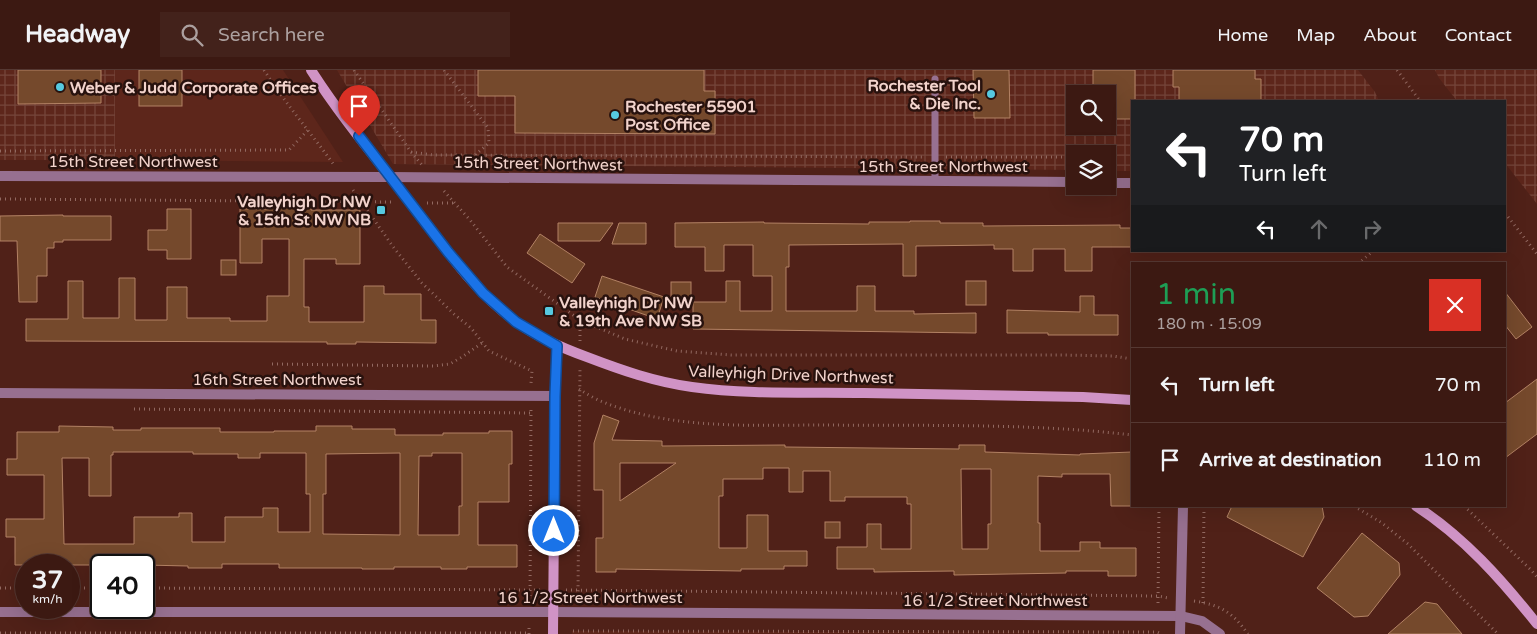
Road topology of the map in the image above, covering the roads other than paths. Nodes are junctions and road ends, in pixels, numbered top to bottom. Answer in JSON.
{"nodes":[{"id":1,"x":311,"y":70,"type":"edge"},
{"id":2,"x":935,"y":79,"type":"dead end"},
{"id":3,"x":0,"y":176,"type":"edge"},
{"id":4,"x":389,"y":177,"type":"junction"},
{"id":5,"x":935,"y":181,"type":"junction"},
{"id":6,"x":1066,"y":182,"type":"edge"},
{"id":7,"x":1116,"y":182,"type":"edge"},
{"id":8,"x":1131,"y":183,"type":"edge"},
{"id":9,"x":557,"y":346,"type":"junction"},
{"id":10,"x":0,"y":393,"type":"edge"},
{"id":11,"x":555,"y":396,"type":"junction"},
{"id":12,"x":1131,"y":400,"type":"edge"},
{"id":13,"x":1183,"y":507,"type":"edge"},
{"id":14,"x":1417,"y":507,"type":"edge"},
{"id":15,"x":0,"y":612,"type":"edge"},
{"id":16,"x":554,"y":612,"type":"junction"},
{"id":17,"x":1181,"y":616,"type":"junction"},
{"id":18,"x":1537,"y":624,"type":"edge"},
{"id":19,"x":554,"y":634,"type":"edge"},
{"id":20,"x":1180,"y":634,"type":"edge"},
{"id":21,"x":1220,"y":634,"type":"edge"}],
"edges":[{"from":1,"to":4,"type":"main road","name":"Valleyhigh Drive Northwest"},
{"from":2,"to":5,"type":"lane"},
{"from":3,"to":4,"type":"street","name":"15th Street Northwest"},
{"from":4,"to":5,"type":"street","name":"15th Street Northwest"},
{"from":4,"to":9,"type":"main road","name":"Valleyhigh Drive Northwest"},
{"from":5,"to":6,"type":"street","name":"15th Street Northwest"},
{"from":7,"to":8,"type":"street"},
{"from":9,"to":11,"type":"main road"},
{"from":9,"to":12,"type":"main road","name":"Valleyhigh Drive Northwest"},
{"from":10,"to":11,"type":"street","name":"16th Street Northwest"},
{"from":11,"to":16,"type":"main road"},
{"from":13,"to":17,"type":"street"},
{"from":14,"to":18,"type":"main road"},
{"from":15,"to":16,"type":"street","name":"16 1/2 Street Northwest"},
{"from":16,"to":17,"type":"street","name":"16 1/2 Street Northwest"},
{"from":16,"to":19,"type":"main road"},
{"from":17,"to":20,"type":"street"},
{"from":17,"to":21,"type":"street","name":"16 1/2 Street Northwest"}]}
